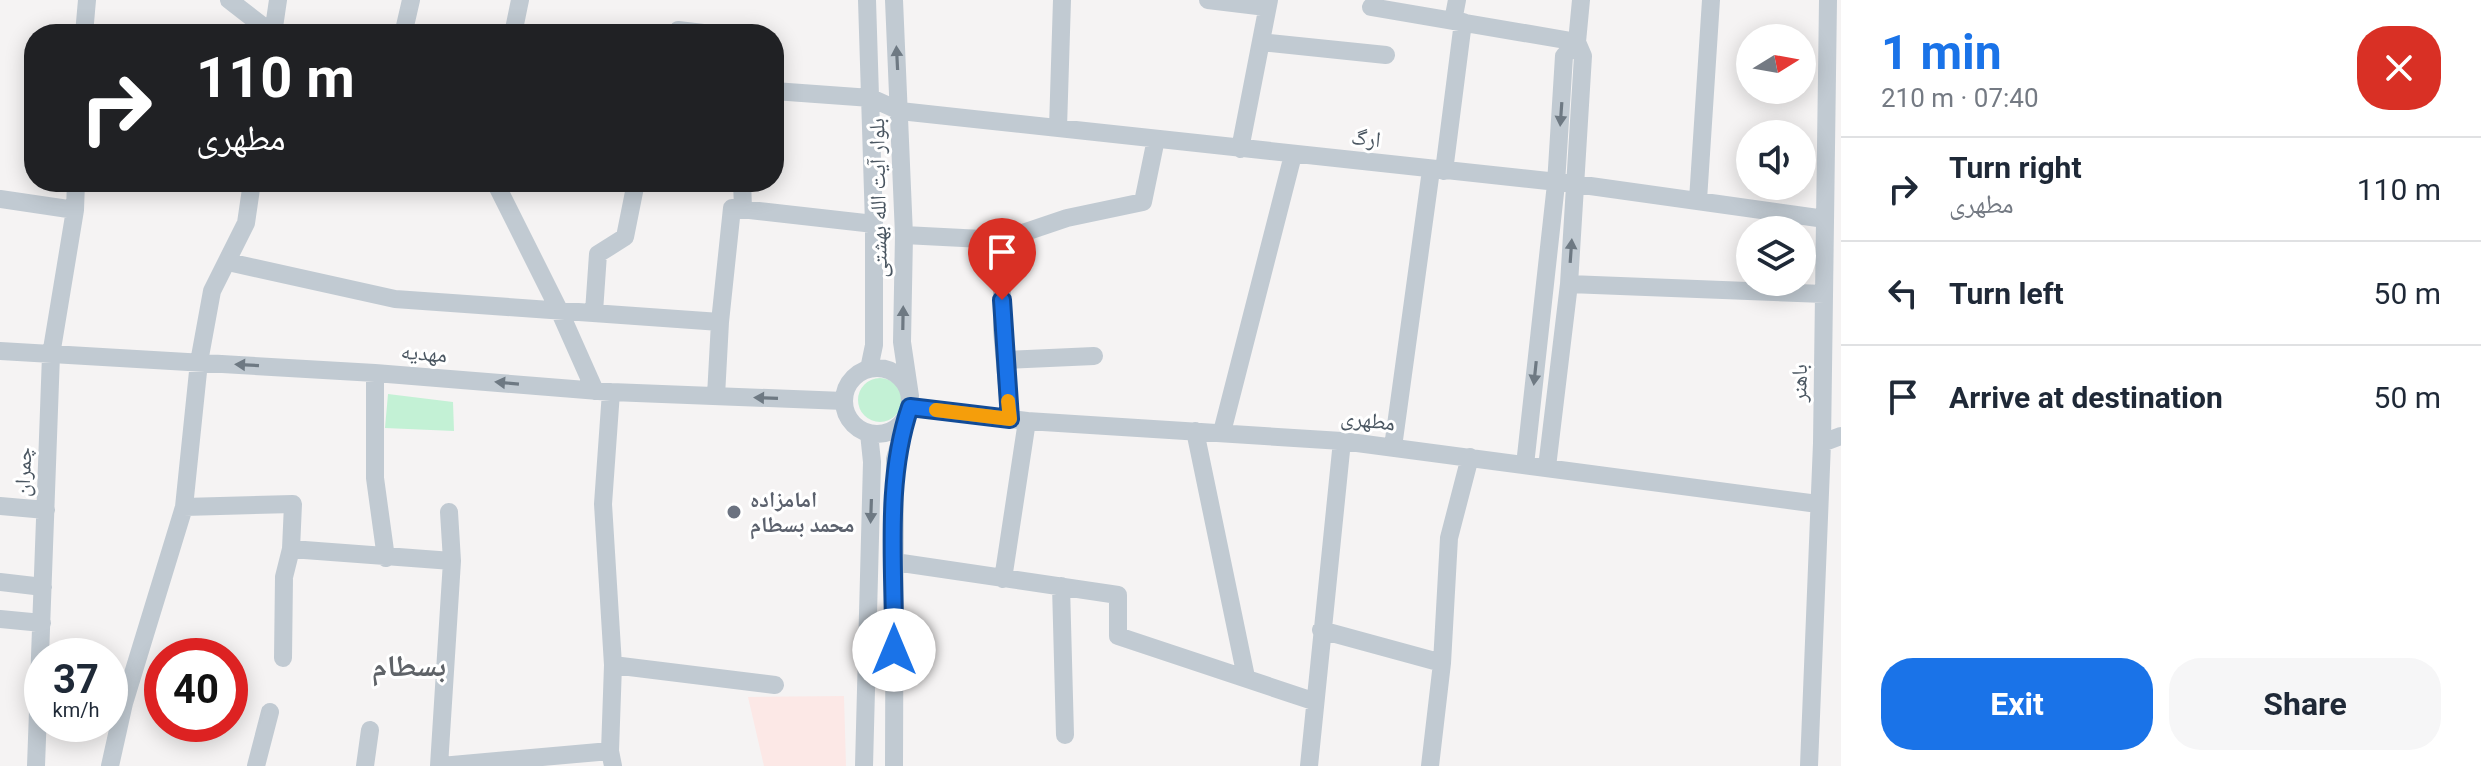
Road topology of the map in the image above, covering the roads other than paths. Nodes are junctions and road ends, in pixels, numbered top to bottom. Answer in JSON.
{"nodes":[{"id":1,"x":87,"y":0,"type":"edge"},
{"id":2,"x":229,"y":0,"type":"edge"},
{"id":3,"x":278,"y":0,"type":"edge"},
{"id":4,"x":411,"y":0,"type":"edge"},
{"id":5,"x":520,"y":0,"type":"edge"},
{"id":6,"x":867,"y":0,"type":"edge"},
{"id":7,"x":894,"y":0,"type":"edge"},
{"id":8,"x":1062,"y":0,"type":"edge"},
{"id":9,"x":1208,"y":0,"type":"edge"},
{"id":10,"x":1457,"y":0,"type":"edge"},
{"id":11,"x":1581,"y":0,"type":"edge"},
{"id":12,"x":1711,"y":0,"type":"edge"},
{"id":13,"x":1828,"y":0,"type":"edge"},
{"id":14,"x":1268,"y":4,"type":"edge"},
{"id":15,"x":1371,"y":7,"type":"dead end"},
{"id":16,"x":1458,"y":21,"type":"junction"},
{"id":17,"x":85,"y":24,"type":"edge"},
{"id":18,"x":260,"y":24,"type":"edge"},
{"id":19,"x":274,"y":24,"type":"edge"},
{"id":20,"x":405,"y":24,"type":"edge"},
{"id":21,"x":515,"y":24,"type":"edge"},
{"id":22,"x":1261,"y":42,"type":"junction"},
{"id":23,"x":1577,"y":42,"type":"junction"},
{"id":24,"x":1386,"y":55,"type":"dead end"},
{"id":25,"x":784,"y":92,"type":"edge"},
{"id":26,"x":871,"y":98,"type":"junction"},
{"id":27,"x":900,"y":111,"type":"junction"},
{"id":28,"x":1058,"y":128,"type":"junction"},
{"id":29,"x":1156,"y":139,"type":"junction"},
{"id":30,"x":1240,"y":149,"type":"junction"},
{"id":31,"x":1293,"y":155,"type":"junction"},
{"id":32,"x":1438,"y":171,"type":"junction"},
{"id":33,"x":1556,"y":184,"type":"junction"},
{"id":34,"x":1576,"y":184,"type":"junction"},
{"id":35,"x":76,"y":192,"type":"edge"},
{"id":36,"x":251,"y":192,"type":"edge"},
{"id":37,"x":500,"y":192,"type":"edge"},
{"id":38,"x":634,"y":192,"type":"edge"},
{"id":39,"x":742,"y":192,"type":"edge"},
{"id":40,"x":0,"y":199,"type":"edge"},
{"id":41,"x":1698,"y":200,"type":"junction"},
{"id":42,"x":743,"y":208,"type":"junction"},
{"id":43,"x":75,"y":210,"type":"junction"},
{"id":44,"x":874,"y":224,"type":"junction"},
{"id":45,"x":1830,"y":227,"type":"edge"},
{"id":46,"x":904,"y":235,"type":"junction"},
{"id":47,"x":1002,"y":240,"type":"junction"},
{"id":48,"x":228,"y":262,"type":"junction"},
{"id":49,"x":1569,"y":284,"type":"junction"},
{"id":50,"x":1824,"y":294,"type":"junction"},
{"id":51,"x":559,"y":310,"type":"junction"},
{"id":52,"x":594,"y":312,"type":"junction"},
{"id":53,"x":720,"y":322,"type":"junction"},
{"id":54,"x":0,"y":351,"type":"edge"},
{"id":55,"x":51,"y":355,"type":"junction"},
{"id":56,"x":1094,"y":356,"type":"dead end"},
{"id":57,"x":1005,"y":360,"type":"junction"},
{"id":58,"x":199,"y":362,"type":"junction"},
{"id":59,"x":869,"y":369,"type":"junction"},
{"id":60,"x":375,"y":373,"type":"junction"},
{"id":61,"x":603,"y":391,"type":"junction"},
{"id":62,"x":716,"y":396,"type":"junction"},
{"id":63,"x":844,"y":401,"type":"junction"},
{"id":64,"x":909,"y":406,"type":"junction"},
{"id":65,"x":1018,"y":420,"type":"junction"},
{"id":66,"x":1195,"y":431,"type":"junction"},
{"id":67,"x":1222,"y":432,"type":"junction"},
{"id":68,"x":869,"y":433,"type":"junction"},
{"id":69,"x":1841,"y":436,"type":"edge"},
{"id":70,"x":1342,"y":441,"type":"junction"},
{"id":71,"x":1822,"y":443,"type":"junction"},
{"id":72,"x":1393,"y":447,"type":"junction"},
{"id":73,"x":1470,"y":457,"type":"junction"},
{"id":74,"x":1525,"y":465,"type":"junction"},
{"id":75,"x":1547,"y":467,"type":"junction"},
{"id":76,"x":1818,"y":504,"type":"junction"},
{"id":77,"x":0,"y":506,"type":"edge"},
{"id":78,"x":184,"y":507,"type":"junction"},
{"id":79,"x":46,"y":510,"type":"junction"},
{"id":80,"x":449,"y":512,"type":"dead end"},
{"id":81,"x":291,"y":549,"type":"junction"},
{"id":82,"x":386,"y":558,"type":"junction"},
{"id":83,"x":452,"y":561,"type":"junction"},
{"id":84,"x":895,"y":562,"type":"junction"},
{"id":85,"x":1003,"y":579,"type":"junction"},
{"id":86,"x":0,"y":582,"type":"edge"},
{"id":87,"x":1061,"y":586,"type":"junction"},
{"id":88,"x":43,"y":587,"type":"junction"},
{"id":89,"x":0,"y":619,"type":"edge"},
{"id":90,"x":42,"y":623,"type":"junction"},
{"id":91,"x":1321,"y":630,"type":"junction"},
{"id":92,"x":283,"y":658,"type":"dead end"},
{"id":93,"x":1442,"y":663,"type":"junction"},
{"id":94,"x":613,"y":665,"type":"junction"},
{"id":95,"x":1246,"y":677,"type":"junction"},
{"id":96,"x":775,"y":685,"type":"dead end"},
{"id":97,"x":1313,"y":701,"type":"junction"},
{"id":98,"x":270,"y":712,"type":"dead end"},
{"id":99,"x":370,"y":730,"type":"dead end"},
{"id":100,"x":1065,"y":735,"type":"dead end"},
{"id":101,"x":612,"y":758,"type":"edge"},
{"id":102,"x":36,"y":766,"type":"edge"},
{"id":103,"x":110,"y":766,"type":"edge"},
{"id":104,"x":256,"y":766,"type":"edge"},
{"id":105,"x":365,"y":766,"type":"edge"},
{"id":106,"x":440,"y":766,"type":"edge"},
{"id":107,"x":864,"y":766,"type":"edge"},
{"id":108,"x":894,"y":766,"type":"edge"},
{"id":109,"x":1309,"y":766,"type":"edge"},
{"id":110,"x":1430,"y":766,"type":"edge"},
{"id":111,"x":1809,"y":766,"type":"edge"}],
"edges":[{"from":1,"to":17,"type":"street"},
{"from":2,"to":18,"type":"street"},
{"from":3,"to":19,"type":"street"},
{"from":4,"to":20,"type":"street"},
{"from":5,"to":21,"type":"street"},
{"from":6,"to":26,"type":"street","name":"بلوار آیت الله بهشتی"},
{"from":27,"to":7,"type":"street","name":"بلوار آیت الله بهشتی","one_way":true},
{"from":8,"to":28,"type":"street"},
{"from":9,"to":14,"type":"street"},
{"from":10,"to":16,"type":"street"},
{"from":11,"to":23,"type":"street"},
{"from":12,"to":41,"type":"street"},
{"from":13,"to":45,"type":"street","name":"باهنر"},
{"from":14,"to":22,"type":"street"},
{"from":15,"to":16,"type":"street"},
{"from":16,"to":23,"type":"street"},
{"from":16,"to":32,"type":"street"},
{"from":22,"to":24,"type":"street"},
{"from":22,"to":30,"type":"street"},
{"from":23,"to":33,"type":"street","one_way":true},
{"from":23,"to":34,"type":"street"},
{"from":25,"to":26,"type":"street"},
{"from":26,"to":27,"type":"street","name":"ارگ"},
{"from":26,"to":44,"type":"street","name":"بلوار آیت الله بهشتی"},
{"from":27,"to":28,"type":"street","name":"ارگ"},
{"from":27,"to":46,"type":"street","name":"بلوار آیت الله بهشتی"},
{"from":28,"to":29,"type":"street","name":"ارگ"},
{"from":29,"to":30,"type":"street","name":"ارگ"},
{"from":29,"to":47,"type":"street"},
{"from":30,"to":31,"type":"street","name":"ارگ"},
{"from":31,"to":32,"type":"street","name":"ارگ"},
{"from":31,"to":67,"type":"street"},
{"from":32,"to":33,"type":"street","name":"ارگ"},
{"from":32,"to":72,"type":"street"},
{"from":33,"to":34,"type":"street","name":"ارگ"},
{"from":33,"to":74,"type":"street","one_way":true},
{"from":34,"to":41,"type":"street","name":"ارگ"},
{"from":49,"to":34,"type":"street","one_way":true},
{"from":35,"to":43,"type":"street","name":"چمران"},
{"from":36,"to":48,"type":"street"},
{"from":37,"to":51,"type":"street"},
{"from":38,"to":52,"type":"street"},
{"from":39,"to":42,"type":"street"},
{"from":40,"to":43,"type":"street"},
{"from":41,"to":45,"type":"street","name":"ارگ"},
{"from":42,"to":44,"type":"street"},
{"from":42,"to":53,"type":"street"},
{"from":43,"to":55,"type":"street","name":"چمران"},
{"from":44,"to":59,"type":"street","name":"بلوار آیت الله بهشتی"},
{"from":45,"to":50,"type":"street","name":"باهنر"},
{"from":46,"to":47,"type":"street"},
{"from":64,"to":46,"type":"street","name":"بلوار آیت الله بهشتی","one_way":true},
{"from":47,"to":57,"type":"street"},
{"from":48,"to":51,"type":"street"},
{"from":48,"to":58,"type":"street"},
{"from":49,"to":50,"type":"street"},
{"from":49,"to":75,"type":"street"},
{"from":50,"to":71,"type":"street","name":"باهنر"},
{"from":51,"to":52,"type":"street"},
{"from":51,"to":61,"type":"street"},
{"from":52,"to":53,"type":"street"},
{"from":53,"to":62,"type":"street"},
{"from":54,"to":55,"type":"street","name":"مهدیه"},
{"from":55,"to":58,"type":"street","name":"مهدیه"},
{"from":55,"to":79,"type":"street","name":"چمران"},
{"from":56,"to":57,"type":"street"},
{"from":57,"to":65,"type":"street"},
{"from":60,"to":58,"type":"street","name":"مهدیه","one_way":true},
{"from":58,"to":78,"type":"street"},
{"from":59,"to":63,"type":"street"},
{"from":59,"to":64,"type":"street"},
{"from":61,"to":60,"type":"street","name":"مهدیه","one_way":true},
{"from":60,"to":82,"type":"street"},
{"from":61,"to":62,"type":"street","name":"مهدیه"},
{"from":61,"to":94,"type":"street"},
{"from":63,"to":62,"type":"street","name":"مهدیه","one_way":true},
{"from":63,"to":68,"type":"street"},
{"from":64,"to":65,"type":"street","name":"مطهری"},
{"from":64,"to":68,"type":"street"},
{"from":64,"to":84,"type":"street"},
{"from":65,"to":66,"type":"street","name":"مطهری"},
{"from":65,"to":85,"type":"street"},
{"from":66,"to":67,"type":"street","name":"مطهری"},
{"from":66,"to":95,"type":"street"},
{"from":67,"to":70,"type":"street","name":"مطهری"},
{"from":68,"to":107,"type":"street","one_way":true},
{"from":69,"to":71,"type":"street"},
{"from":70,"to":72,"type":"street","name":"مطهری"},
{"from":70,"to":91,"type":"street"},
{"from":71,"to":76,"type":"street","name":"باهنر"},
{"from":72,"to":73,"type":"street","name":"مطهری"},
{"from":73,"to":74,"type":"street","name":"مطهری"},
{"from":73,"to":93,"type":"street"},
{"from":74,"to":75,"type":"street","name":"مطهری"},
{"from":75,"to":76,"type":"street","name":"مطهری"},
{"from":76,"to":111,"type":"street","name":"باهنر"},
{"from":77,"to":79,"type":"street"},
{"from":78,"to":81,"type":"street"},
{"from":78,"to":103,"type":"street"},
{"from":79,"to":88,"type":"street","name":"چمران"},
{"from":80,"to":83,"type":"street"},
{"from":81,"to":82,"type":"street"},
{"from":81,"to":92,"type":"street"},
{"from":82,"to":83,"type":"street"},
{"from":83,"to":106,"type":"street"},
{"from":84,"to":85,"type":"street"},
{"from":84,"to":108,"type":"street"},
{"from":85,"to":87,"type":"street"},
{"from":86,"to":88,"type":"street"},
{"from":87,"to":95,"type":"street"},
{"from":87,"to":100,"type":"street"},
{"from":88,"to":90,"type":"street","name":"چمران"},
{"from":89,"to":90,"type":"street"},
{"from":90,"to":102,"type":"street","name":"چمران"},
{"from":91,"to":93,"type":"street"},
{"from":91,"to":97,"type":"street"},
{"from":93,"to":110,"type":"street"},
{"from":94,"to":96,"type":"street"},
{"from":94,"to":101,"type":"street"},
{"from":95,"to":97,"type":"street"},
{"from":97,"to":109,"type":"street"},
{"from":98,"to":104,"type":"street"},
{"from":99,"to":105,"type":"street"},
{"from":101,"to":106,"type":"street"}]}
